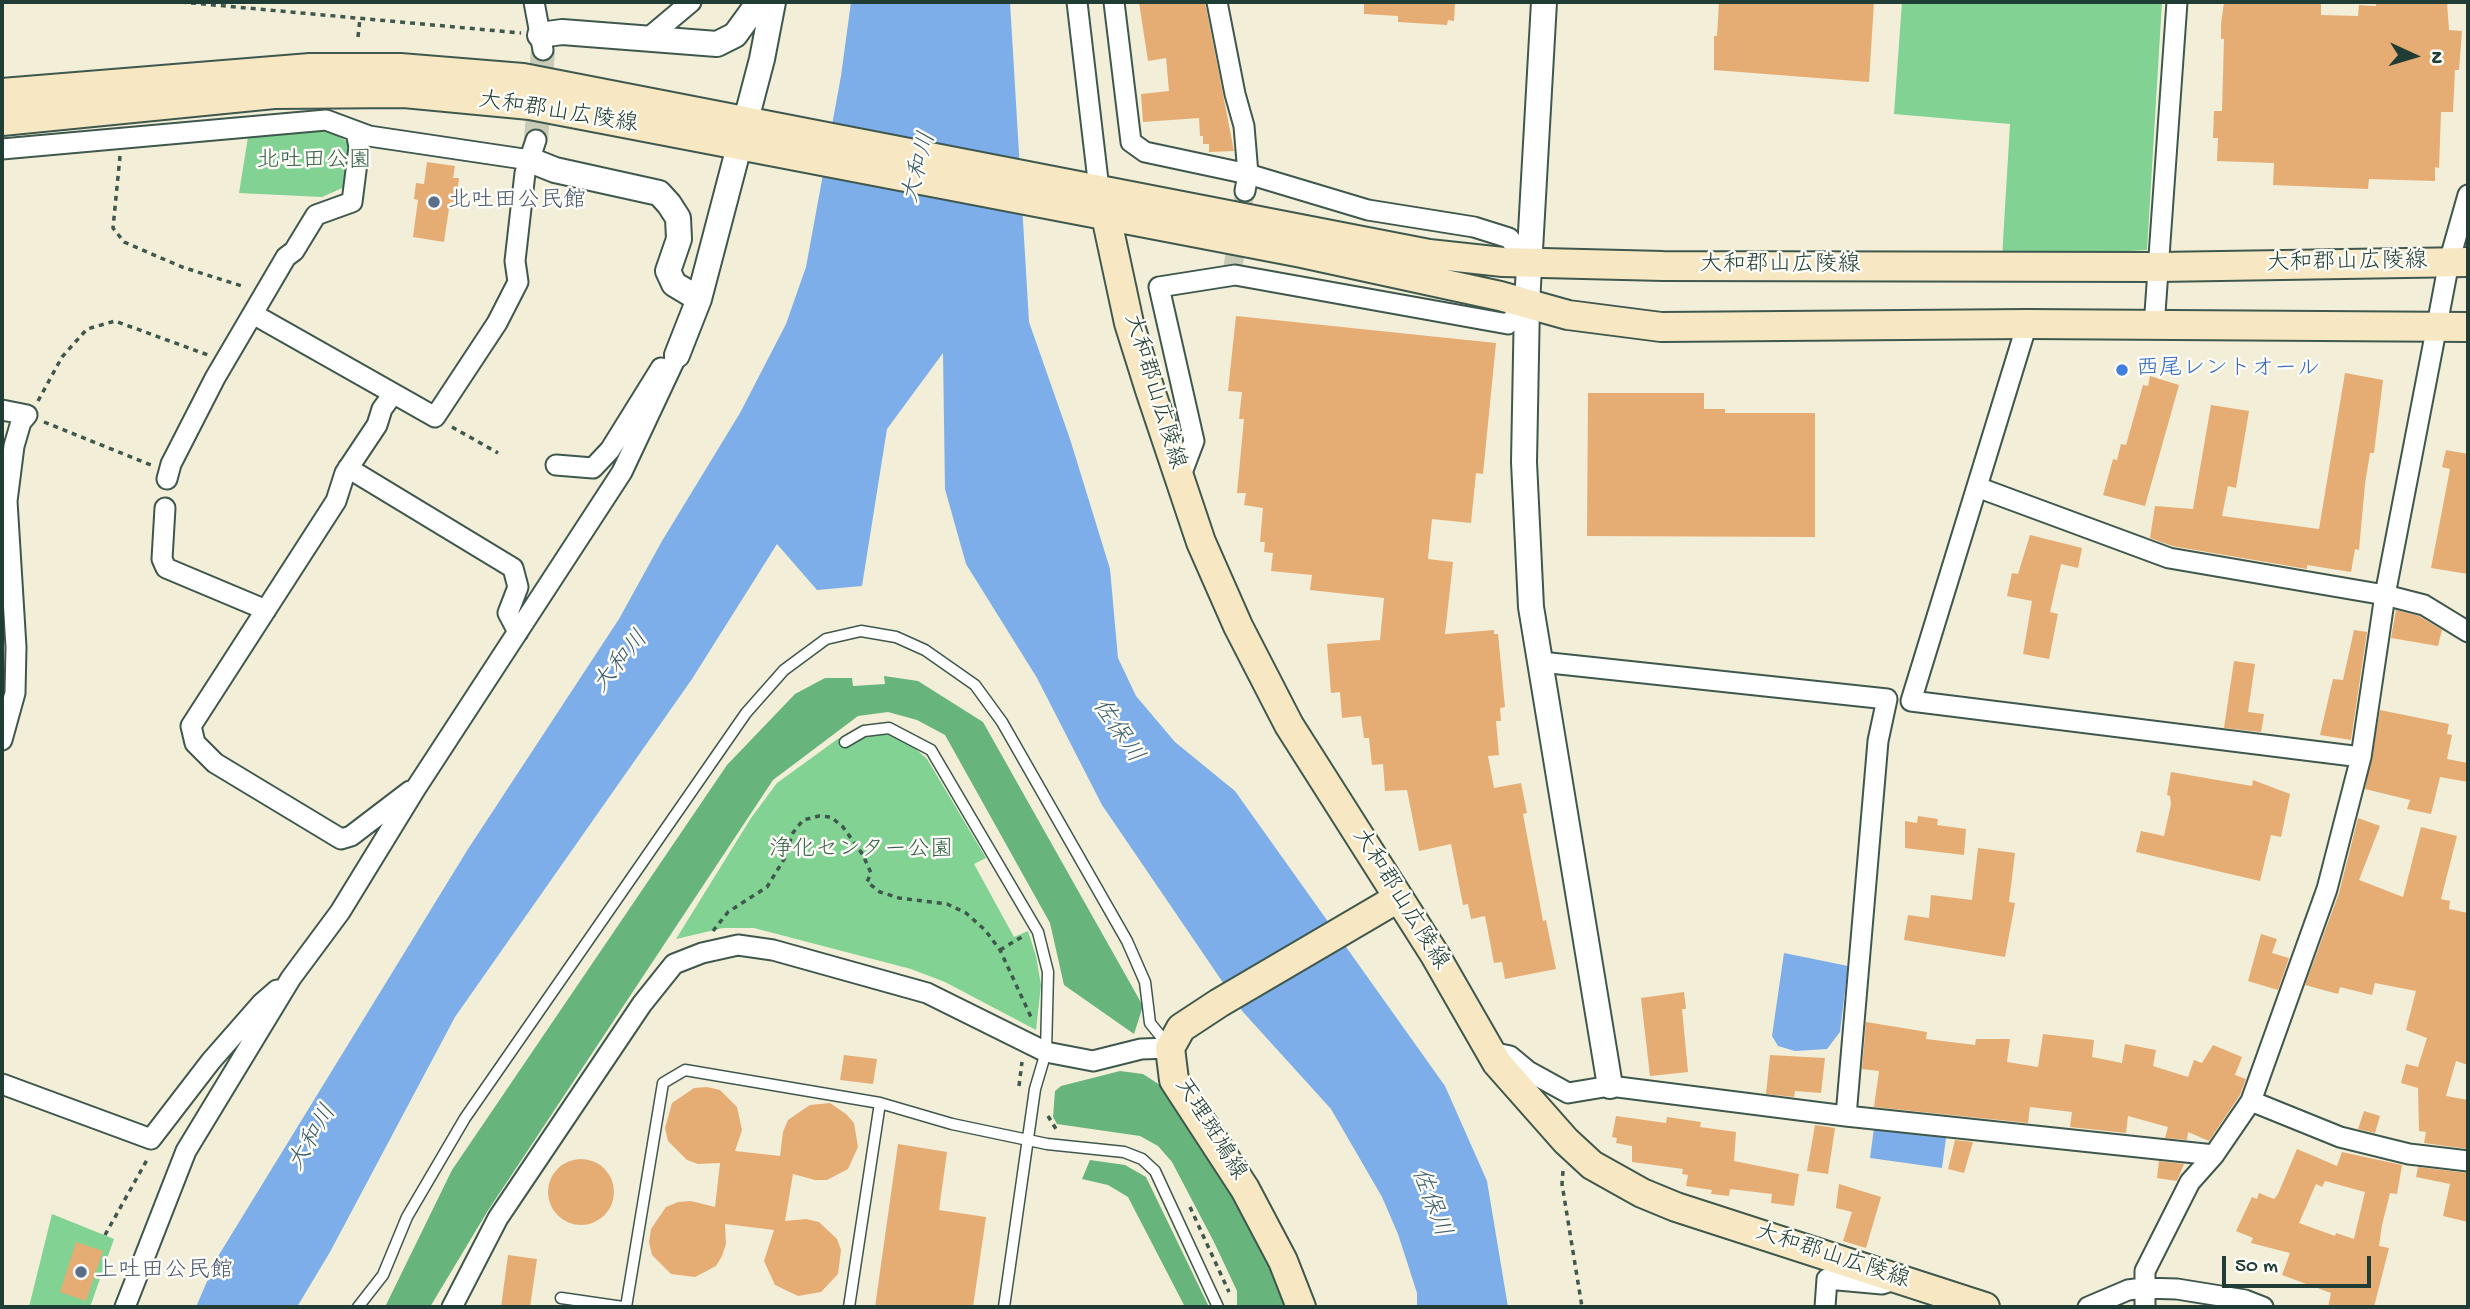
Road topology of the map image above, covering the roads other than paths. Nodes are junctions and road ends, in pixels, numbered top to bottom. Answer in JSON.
{"nodes":[{"id":1,"x":534,"y":2,"type":"edge"},
{"id":2,"x":691,"y":2,"type":"edge"},
{"id":3,"x":759,"y":2,"type":"edge"},
{"id":4,"x":773,"y":2,"type":"edge"},
{"id":5,"x":1077,"y":2,"type":"edge"},
{"id":6,"x":1114,"y":2,"type":"edge"},
{"id":7,"x":1217,"y":2,"type":"edge"},
{"id":8,"x":1544,"y":2,"type":"edge"},
{"id":9,"x":2177,"y":2,"type":"edge"},
{"id":10,"x":647,"y":38,"type":"junction"},
{"id":11,"x":541,"y":42,"type":"joint"},
{"id":12,"x":2,"y":93,"type":"edge"},
{"id":13,"x":2,"y":121,"type":"edge"},
{"id":14,"x":356,"y":132,"type":"junction"},
{"id":15,"x":754,"y":136,"type":"junction"},
{"id":16,"x":2,"y":149,"type":"edge"},
{"id":17,"x":533,"y":150,"type":"junction"},
{"id":18,"x":1247,"y":183,"type":"junction"},
{"id":19,"x":1080,"y":194,"type":"junction"},
{"id":20,"x":2468,"y":195,"type":"edge"},
{"id":21,"x":1108,"y":217,"type":"junction"},
{"id":22,"x":2458,"y":262,"type":"edge"},
{"id":23,"x":1529,"y":263,"type":"junction"},
{"id":24,"x":2159,"y":267,"type":"junction"},
{"id":25,"x":699,"y":299,"type":"junction"},
{"id":26,"x":1527,"y":303,"type":"junction"},
{"id":27,"x":253,"y":314,"type":"junction"},
{"id":28,"x":2028,"y":324,"type":"junction"},
{"id":29,"x":2154,"y":327,"type":"junction"},
{"id":30,"x":2436,"y":327,"type":"junction"},
{"id":31,"x":2468,"y":327,"type":"edge"},
{"id":32,"x":677,"y":355,"type":"junction"},
{"id":33,"x":393,"y":394,"type":"junction"},
{"id":34,"x":2,"y":410,"type":"edge"},
{"id":35,"x":556,"y":465,"type":"dead end"},
{"id":36,"x":348,"y":468,"type":"junction"},
{"id":37,"x":168,"y":475,"type":"road end"},
{"id":38,"x":1180,"y":478,"type":"junction"},
{"id":39,"x":1977,"y":487,"type":"junction"},
{"id":40,"x":165,"y":508,"type":"dead end"},
{"id":41,"x":2385,"y":595,"type":"junction"},
{"id":42,"x":266,"y":610,"type":"junction"},
{"id":43,"x":518,"y":632,"type":"junction"},
{"id":44,"x":2468,"y":632,"type":"edge"},
{"id":45,"x":1541,"y":662,"type":"junction"},
{"id":46,"x":2,"y":740,"type":"edge"},
{"id":47,"x":845,"y":742,"type":"dead end"},
{"id":48,"x":2361,"y":757,"type":"junction"},
{"id":49,"x":416,"y":788,"type":"junction"},
{"id":50,"x":1398,"y":898,"type":"junction"},
{"id":51,"x":291,"y":978,"type":"junction"},
{"id":52,"x":1170,"y":1048,"type":"junction"},
{"id":53,"x":1046,"y":1052,"type":"junction"},
{"id":54,"x":1491,"y":1052,"type":"junction"},
{"id":55,"x":2,"y":1084,"type":"edge"},
{"id":56,"x":1610,"y":1086,"type":"junction"},
{"id":57,"x":2251,"y":1101,"type":"junction"},
{"id":58,"x":880,"y":1103,"type":"junction"},
{"id":59,"x":1846,"y":1116,"type":"junction"},
{"id":60,"x":1029,"y":1139,"type":"junction"},
{"id":61,"x":2214,"y":1155,"type":"junction"},
{"id":62,"x":2468,"y":1161,"type":"edge"},
{"id":63,"x":1896,"y":1279,"type":"junction"},
{"id":64,"x":561,"y":1298,"type":"dead end"},
{"id":65,"x":2144,"y":1298,"type":"edge"},
{"id":66,"x":125,"y":1307,"type":"edge"},
{"id":67,"x":358,"y":1307,"type":"edge"},
{"id":68,"x":452,"y":1307,"type":"edge"},
{"id":69,"x":625,"y":1307,"type":"edge"},
{"id":70,"x":849,"y":1307,"type":"edge"},
{"id":71,"x":1004,"y":1307,"type":"edge"},
{"id":72,"x":1217,"y":1307,"type":"edge"},
{"id":73,"x":1301,"y":1307,"type":"edge"},
{"id":74,"x":1825,"y":1307,"type":"edge"},
{"id":75,"x":1984,"y":1307,"type":"edge"},
{"id":76,"x":2088,"y":1307,"type":"edge"},
{"id":77,"x":2263,"y":1307,"type":"edge"}],
"edges":[{"from":1,"to":11,"type":"street"},
{"from":2,"to":10,"type":"street"},
{"from":3,"to":10,"type":"street"},
{"from":4,"to":15,"type":"street"},
{"from":5,"to":19,"type":"street"},
{"from":6,"to":18,"type":"street"},
{"from":7,"to":18,"type":"street"},
{"from":8,"to":23,"type":"street"},
{"from":9,"to":24,"type":"street"},
{"from":10,"to":11,"type":"street"},
{"from":12,"to":15,"type":"main road","name":"大和郡山広陵線"},
{"from":13,"to":15,"type":"main road","name":"大和郡山広陵線"},
{"from":14,"to":16,"type":"street"},
{"from":14,"to":17,"type":"street"},
{"from":14,"to":27,"type":"street"},
{"from":15,"to":19,"type":"main road","name":"大和郡山広陵線"},
{"from":15,"to":25,"type":"street"},
{"from":17,"to":25,"type":"street"},
{"from":17,"to":33,"type":"street"},
{"from":18,"to":23,"type":"street"},
{"from":19,"to":21,"type":"main road","name":"大和郡山広陵線"},
{"from":19,"to":21,"type":"main road","name":"大和郡山広陵線"},
{"from":19,"to":23,"type":"main road","name":"大和郡山広陵線"},
{"from":20,"to":22,"type":"street"},
{"from":21,"to":26,"type":"main road","name":"大和郡山広陵線"},
{"from":21,"to":38,"type":"main road","name":"大和郡山広陵線"},
{"from":22,"to":24,"type":"main road","name":"大和郡山広陵線"},
{"from":22,"to":30,"type":"street"},
{"from":23,"to":24,"type":"main road","name":"大和郡山広陵線"},
{"from":23,"to":26,"type":"street"},
{"from":24,"to":29,"type":"street"},
{"from":25,"to":32,"type":"street"},
{"from":26,"to":28,"type":"main road","name":"大和郡山広陵線"},
{"from":26,"to":38,"type":"street"},
{"from":26,"to":45,"type":"street"},
{"from":27,"to":33,"type":"street"},
{"from":27,"to":37,"type":"street"},
{"from":28,"to":29,"type":"main road","name":"大和郡山広陵線"},
{"from":28,"to":39,"type":"street"},
{"from":29,"to":30,"type":"main road","name":"大和郡山広陵線"},
{"from":30,"to":31,"type":"main road","name":"大和郡山広陵線"},
{"from":30,"to":41,"type":"street"},
{"from":32,"to":35,"type":"street"},
{"from":32,"to":43,"type":"street"},
{"from":33,"to":36,"type":"street"},
{"from":34,"to":46,"type":"street"},
{"from":36,"to":42,"type":"street"},
{"from":36,"to":43,"type":"street"},
{"from":38,"to":50,"type":"main road","name":"大和郡山広陵線"},
{"from":39,"to":41,"type":"street"},
{"from":39,"to":48,"type":"street"},
{"from":40,"to":42,"type":"street"},
{"from":41,"to":44,"type":"street"},
{"from":41,"to":48,"type":"street"},
{"from":42,"to":49,"type":"street"},
{"from":43,"to":49,"type":"street"},
{"from":45,"to":56,"type":"street"},
{"from":45,"to":59,"type":"street"},
{"from":47,"to":53,"type":"lane"},
{"from":48,"to":57,"type":"street"},
{"from":49,"to":51,"type":"street"},
{"from":50,"to":52,"type":"main road","name":"天理斑鳩線"},
{"from":50,"to":54,"type":"main road","name":"大和郡山広陵線"},
{"from":51,"to":55,"type":"street"},
{"from":51,"to":66,"type":"street"},
{"from":52,"to":53,"type":"street"},
{"from":52,"to":67,"type":"lane"},
{"from":52,"to":73,"type":"main road","name":"天理斑鳩線"},
{"from":53,"to":60,"type":"lane"},
{"from":53,"to":68,"type":"street"},
{"from":54,"to":56,"type":"street"},
{"from":54,"to":63,"type":"main road","name":"大和郡山広陵線"},
{"from":56,"to":59,"type":"street"},
{"from":57,"to":61,"type":"street"},
{"from":57,"to":62,"type":"street"},
{"from":58,"to":60,"type":"lane"},
{"from":58,"to":69,"type":"lane"},
{"from":58,"to":70,"type":"lane"},
{"from":59,"to":61,"type":"street"},
{"from":60,"to":71,"type":"lane"},
{"from":60,"to":72,"type":"lane"},
{"from":61,"to":65,"type":"street"},
{"from":63,"to":74,"type":"street"},
{"from":63,"to":75,"type":"main road","name":"大和郡山広陵線"},
{"from":64,"to":69,"type":"lane"},
{"from":65,"to":76,"type":"street"},
{"from":65,"to":77,"type":"street"}]}
